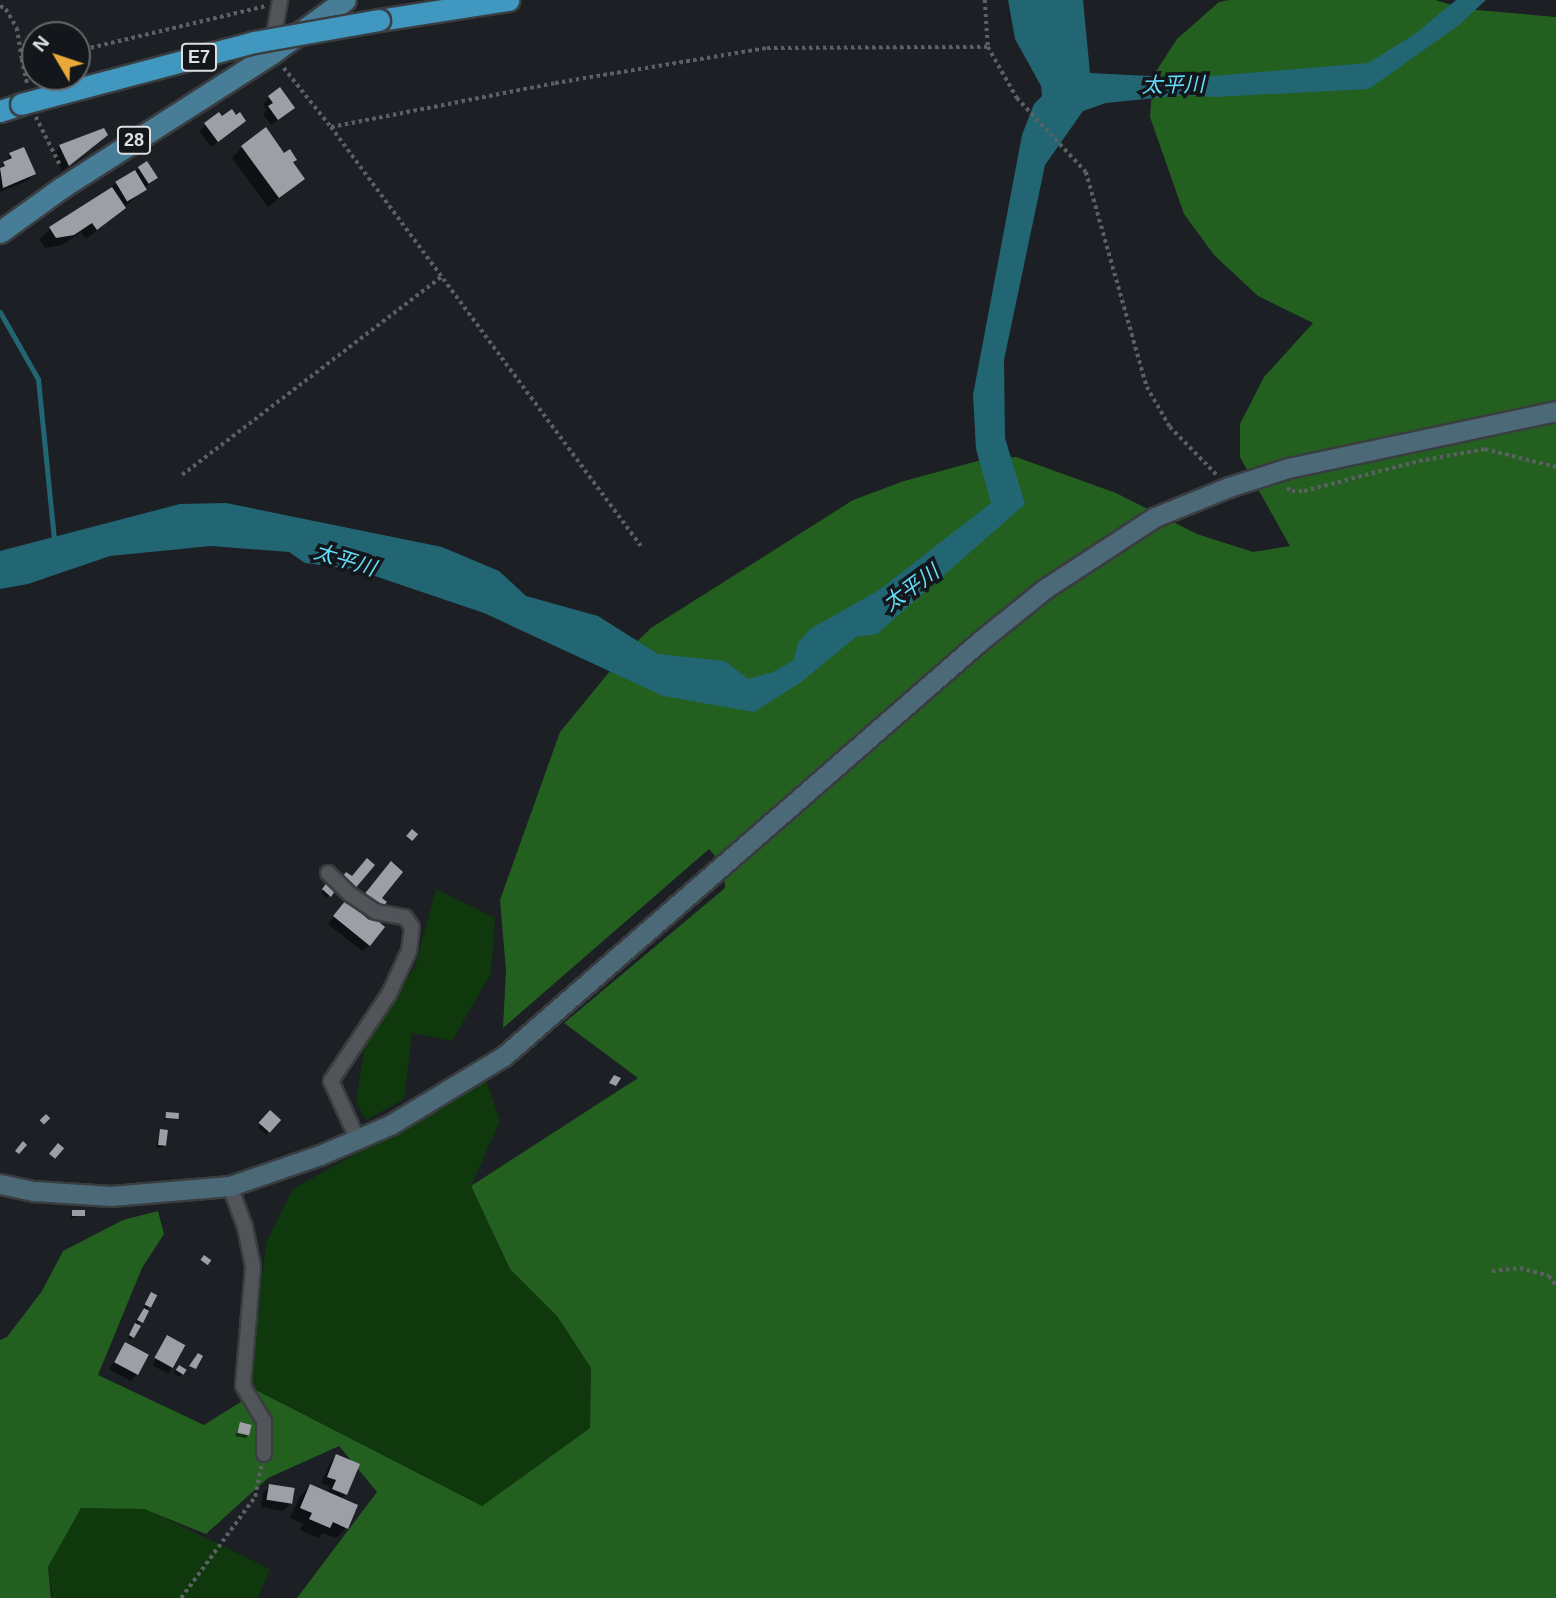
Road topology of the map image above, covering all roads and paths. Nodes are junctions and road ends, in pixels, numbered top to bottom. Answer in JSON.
{"nodes":[{"id":1,"x":345,"y":0,"type":"edge"},
{"id":2,"x":508,"y":0,"type":"edge"},
{"id":3,"x":985,"y":0,"type":"edge"},
{"id":4,"x":279,"y":2,"type":"edge"},
{"id":5,"x":0,"y":6,"type":"edge"},
{"id":6,"x":988,"y":47,"type":"junction"},
{"id":7,"x":91,"y":48,"type":"edge"},
{"id":8,"x":21,"y":53,"type":"edge"},
{"id":9,"x":272,"y":53,"type":"junction"},
{"id":10,"x":28,"y":109,"type":"junction"},
{"id":11,"x":0,"y":111,"type":"edge"},
{"id":12,"x":331,"y":127,"type":"junction"},
{"id":13,"x":68,"y":183,"type":"junction"},
{"id":14,"x":0,"y":232,"type":"edge"},
{"id":15,"x":442,"y":276,"type":"junction"},
{"id":16,"x":1556,"y":411,"type":"edge"},
{"id":17,"x":1556,"y":467,"type":"edge"},
{"id":18,"x":1279,"y":471,"type":"junction"},
{"id":19,"x":182,"y":475,"type":"dead end"},
{"id":20,"x":1229,"y":487,"type":"junction"},
{"id":21,"x":641,"y":546,"type":"dead end"},
{"id":22,"x":328,"y":873,"type":"dead end"},
{"id":23,"x":358,"y":1140,"type":"junction"},
{"id":24,"x":0,"y":1184,"type":"edge"},
{"id":25,"x":230,"y":1186,"type":"junction"},
{"id":26,"x":1492,"y":1271,"type":"dead end"},
{"id":27,"x":1556,"y":1286,"type":"edge"},
{"id":28,"x":264,"y":1454,"type":"joint"},
{"id":29,"x":181,"y":1598,"type":"edge"}],
"edges":[{"from":1,"to":9,"type":"main road","number":"28"},
{"from":2,"to":10,"type":"highway","number":"E7","bridge":true},
{"from":3,"to":6,"type":"path"},
{"from":4,"to":7,"type":"path"},
{"from":4,"to":9,"type":"street"},
{"from":5,"to":8,"type":"path"},
{"from":6,"to":12,"type":"path"},
{"from":6,"to":20,"type":"path"},
{"from":9,"to":12,"type":"path"},
{"from":9,"to":13,"type":"main road","number":"28"},
{"from":10,"to":11,"type":"highway","number":"E7"},
{"from":10,"to":13,"type":"path"},
{"from":12,"to":15,"type":"path"},
{"from":13,"to":14,"type":"main road","number":"28"},
{"from":15,"to":19,"type":"path"},
{"from":15,"to":21,"type":"path"},
{"from":16,"to":18,"type":"street"},
{"from":17,"to":18,"type":"path"},
{"from":18,"to":20,"type":"street"},
{"from":20,"to":23,"type":"street"},
{"from":22,"to":23,"type":"street"},
{"from":23,"to":25,"type":"street"},
{"from":24,"to":25,"type":"street"},
{"from":25,"to":28,"type":"street"},
{"from":26,"to":27,"type":"path"},
{"from":28,"to":29,"type":"path"}]}
